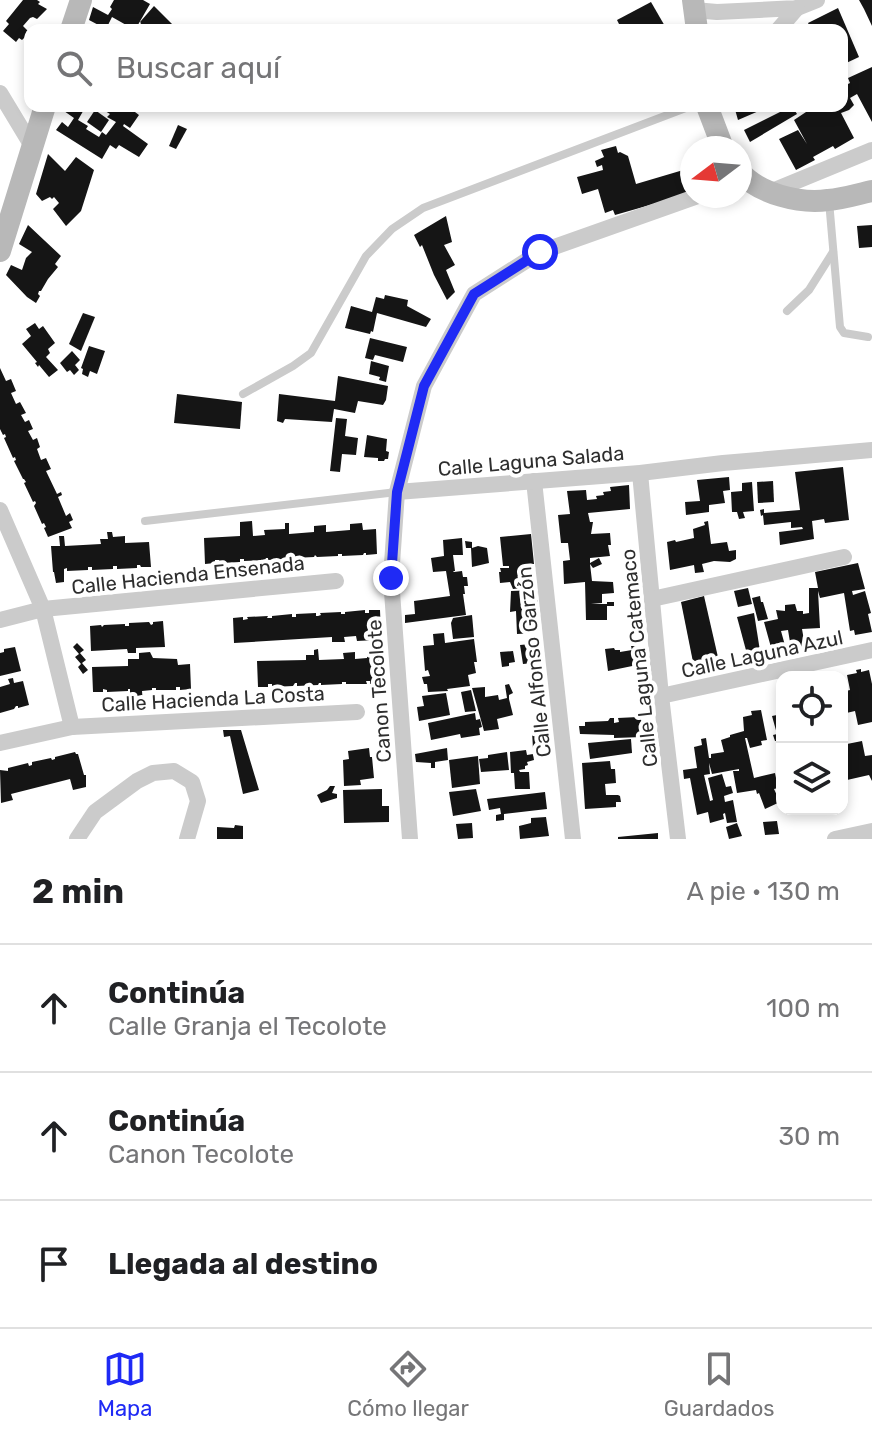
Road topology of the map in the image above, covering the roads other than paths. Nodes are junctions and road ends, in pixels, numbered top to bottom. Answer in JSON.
{"nodes":[{"id":1,"x":81,"y":0,"type":"edge"},
{"id":2,"x":817,"y":0,"type":"edge"},
{"id":3,"x":797,"y":8,"type":"junction"},
{"id":4,"x":695,"y":13,"type":"edge"},
{"id":5,"x":73,"y":24,"type":"edge"},
{"id":6,"x":783,"y":24,"type":"edge"},
{"id":7,"x":0,"y":93,"type":"edge"},
{"id":8,"x":43,"y":112,"type":"edge"},
{"id":9,"x":675,"y":112,"type":"edge"},
{"id":10,"x":709,"y":112,"type":"edge"},
{"id":11,"x":718,"y":136,"type":"edge"},
{"id":12,"x":32,"y":146,"type":"junction"},
{"id":13,"x":872,"y":150,"type":"edge"},
{"id":14,"x":752,"y":183,"type":"edge"},
{"id":15,"x":872,"y":191,"type":"edge"},
{"id":16,"x":770,"y":192,"type":"junction"},
{"id":17,"x":829,"y":200,"type":"junction"},
{"id":18,"x":680,"y":202,"type":"edge"},
{"id":19,"x":833,"y":250,"type":"junction"},
{"id":20,"x":0,"y":251,"type":"edge"},
{"id":21,"x":787,"y":311,"type":"dead end"},
{"id":22,"x":868,"y":337,"type":"dead end"},
{"id":23,"x":243,"y":394,"type":"dead end"},
{"id":24,"x":872,"y":450,"type":"edge"},
{"id":25,"x":640,"y":473,"type":"junction"},
{"id":26,"x":534,"y":481,"type":"junction"},
{"id":27,"x":397,"y":492,"type":"junction"},
{"id":28,"x":0,"y":510,"type":"edge"},
{"id":29,"x":145,"y":521,"type":"dead end"},
{"id":30,"x":844,"y":557,"type":"dead end"},
{"id":31,"x":336,"y":581,"type":"dead end"},
{"id":32,"x":652,"y":599,"type":"junction"},
{"id":33,"x":43,"y":609,"type":"junction"},
{"id":34,"x":0,"y":620,"type":"edge"},
{"id":35,"x":872,"y":650,"type":"edge"},
{"id":36,"x":661,"y":696,"type":"junction"},
{"id":37,"x":357,"y":712,"type":"dead end"},
{"id":38,"x":72,"y":727,"type":"junction"},
{"id":39,"x":0,"y":743,"type":"edge"},
{"id":40,"x":872,"y":831,"type":"edge"},
{"id":41,"x":77,"y":839,"type":"edge"},
{"id":42,"x":187,"y":839,"type":"edge"},
{"id":43,"x":410,"y":839,"type":"edge"},
{"id":44,"x":573,"y":839,"type":"edge"},
{"id":45,"x":678,"y":839,"type":"edge"},
{"id":46,"x":835,"y":839,"type":"edge"}],
"edges":[{"from":1,"to":5,"type":"main road"},
{"from":2,"to":3,"type":"street"},
{"from":3,"to":4,"type":"street"},
{"from":3,"to":6,"type":"street"},
{"from":7,"to":12,"type":"street"},
{"from":8,"to":12,"type":"main road"},
{"from":9,"to":23,"type":"lane"},
{"from":10,"to":11,"type":"main road"},
{"from":12,"to":20,"type":"main road"},
{"from":13,"to":16,"type":"street"},
{"from":14,"to":16,"type":"main road"},
{"from":15,"to":17,"type":"main road"},
{"from":16,"to":17,"type":"main road"},
{"from":17,"to":19,"type":"lane"},
{"from":18,"to":27,"type":"street","name":"Canon Tecolote"},
{"from":19,"to":21,"type":"lane"},
{"from":19,"to":22,"type":"lane"},
{"from":24,"to":25,"type":"street","name":"Calle Laguna Salada"},
{"from":25,"to":26,"type":"street","name":"Calle Laguna Salada"},
{"from":25,"to":32,"type":"street","name":"Calle Laguna Catemaco"},
{"from":26,"to":27,"type":"street","name":"Calle Laguna Salada"},
{"from":26,"to":44,"type":"street","name":"Calle Alfonso Garzón"},
{"from":27,"to":29,"type":"lane","name":"Calle Laguna Salada"},
{"from":27,"to":43,"type":"street","name":"Canon Tecolote"},
{"from":28,"to":33,"type":"street"},
{"from":30,"to":32,"type":"street"},
{"from":31,"to":33,"type":"street","name":"Calle Hacienda Ensenada"},
{"from":32,"to":36,"type":"street","name":"Calle Laguna Catemaco"},
{"from":33,"to":34,"type":"street","name":"Calle Hacienda Ensenada"},
{"from":33,"to":38,"type":"street"},
{"from":35,"to":36,"type":"street","name":"Calle Laguna Azul"},
{"from":36,"to":45,"type":"street","name":"Calle Laguna Catemaco"},
{"from":37,"to":38,"type":"street","name":"Calle Hacienda La Costa"},
{"from":38,"to":39,"type":"street","name":"Calle Hacienda La Costa"},
{"from":40,"to":46,"type":"street"},
{"from":41,"to":42,"type":"street"}]}
